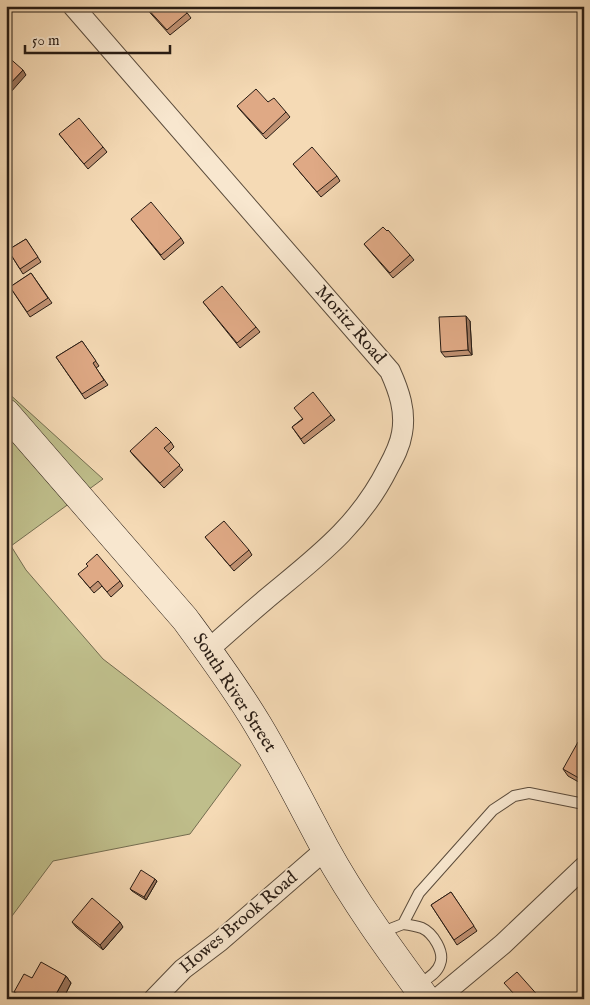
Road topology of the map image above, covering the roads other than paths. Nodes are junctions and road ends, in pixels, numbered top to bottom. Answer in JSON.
{"nodes":[{"id":1,"x":73,"y":6,"type":"edge"},
{"id":2,"x":6,"y":413,"type":"edge"},
{"id":3,"x":208,"y":650,"type":"junction"},
{"id":4,"x":584,"y":804,"type":"edge"},
{"id":5,"x":326,"y":849,"type":"junction"},
{"id":6,"x":584,"y":867,"type":"edge"},
{"id":7,"x":391,"y":929,"type":"junction"},
{"id":8,"x":426,"y":994,"type":"edge"},
{"id":9,"x":154,"y":999,"type":"edge"}],
"edges":[{"from":1,"to":3,"type":"street","name":"Moritz Road"},
{"from":2,"to":3,"type":"street","name":"South River Street"},
{"from":3,"to":5,"type":"street","name":"South River Street"},
{"from":4,"to":7,"type":"lane"},
{"from":5,"to":7,"type":"street","name":"South River Street"},
{"from":5,"to":9,"type":"street","name":"Howes Brook Road"},
{"from":6,"to":8,"type":"street"},
{"from":7,"to":8,"type":"street","name":"South River Street"},
{"from":7,"to":8,"type":"lane"}]}
